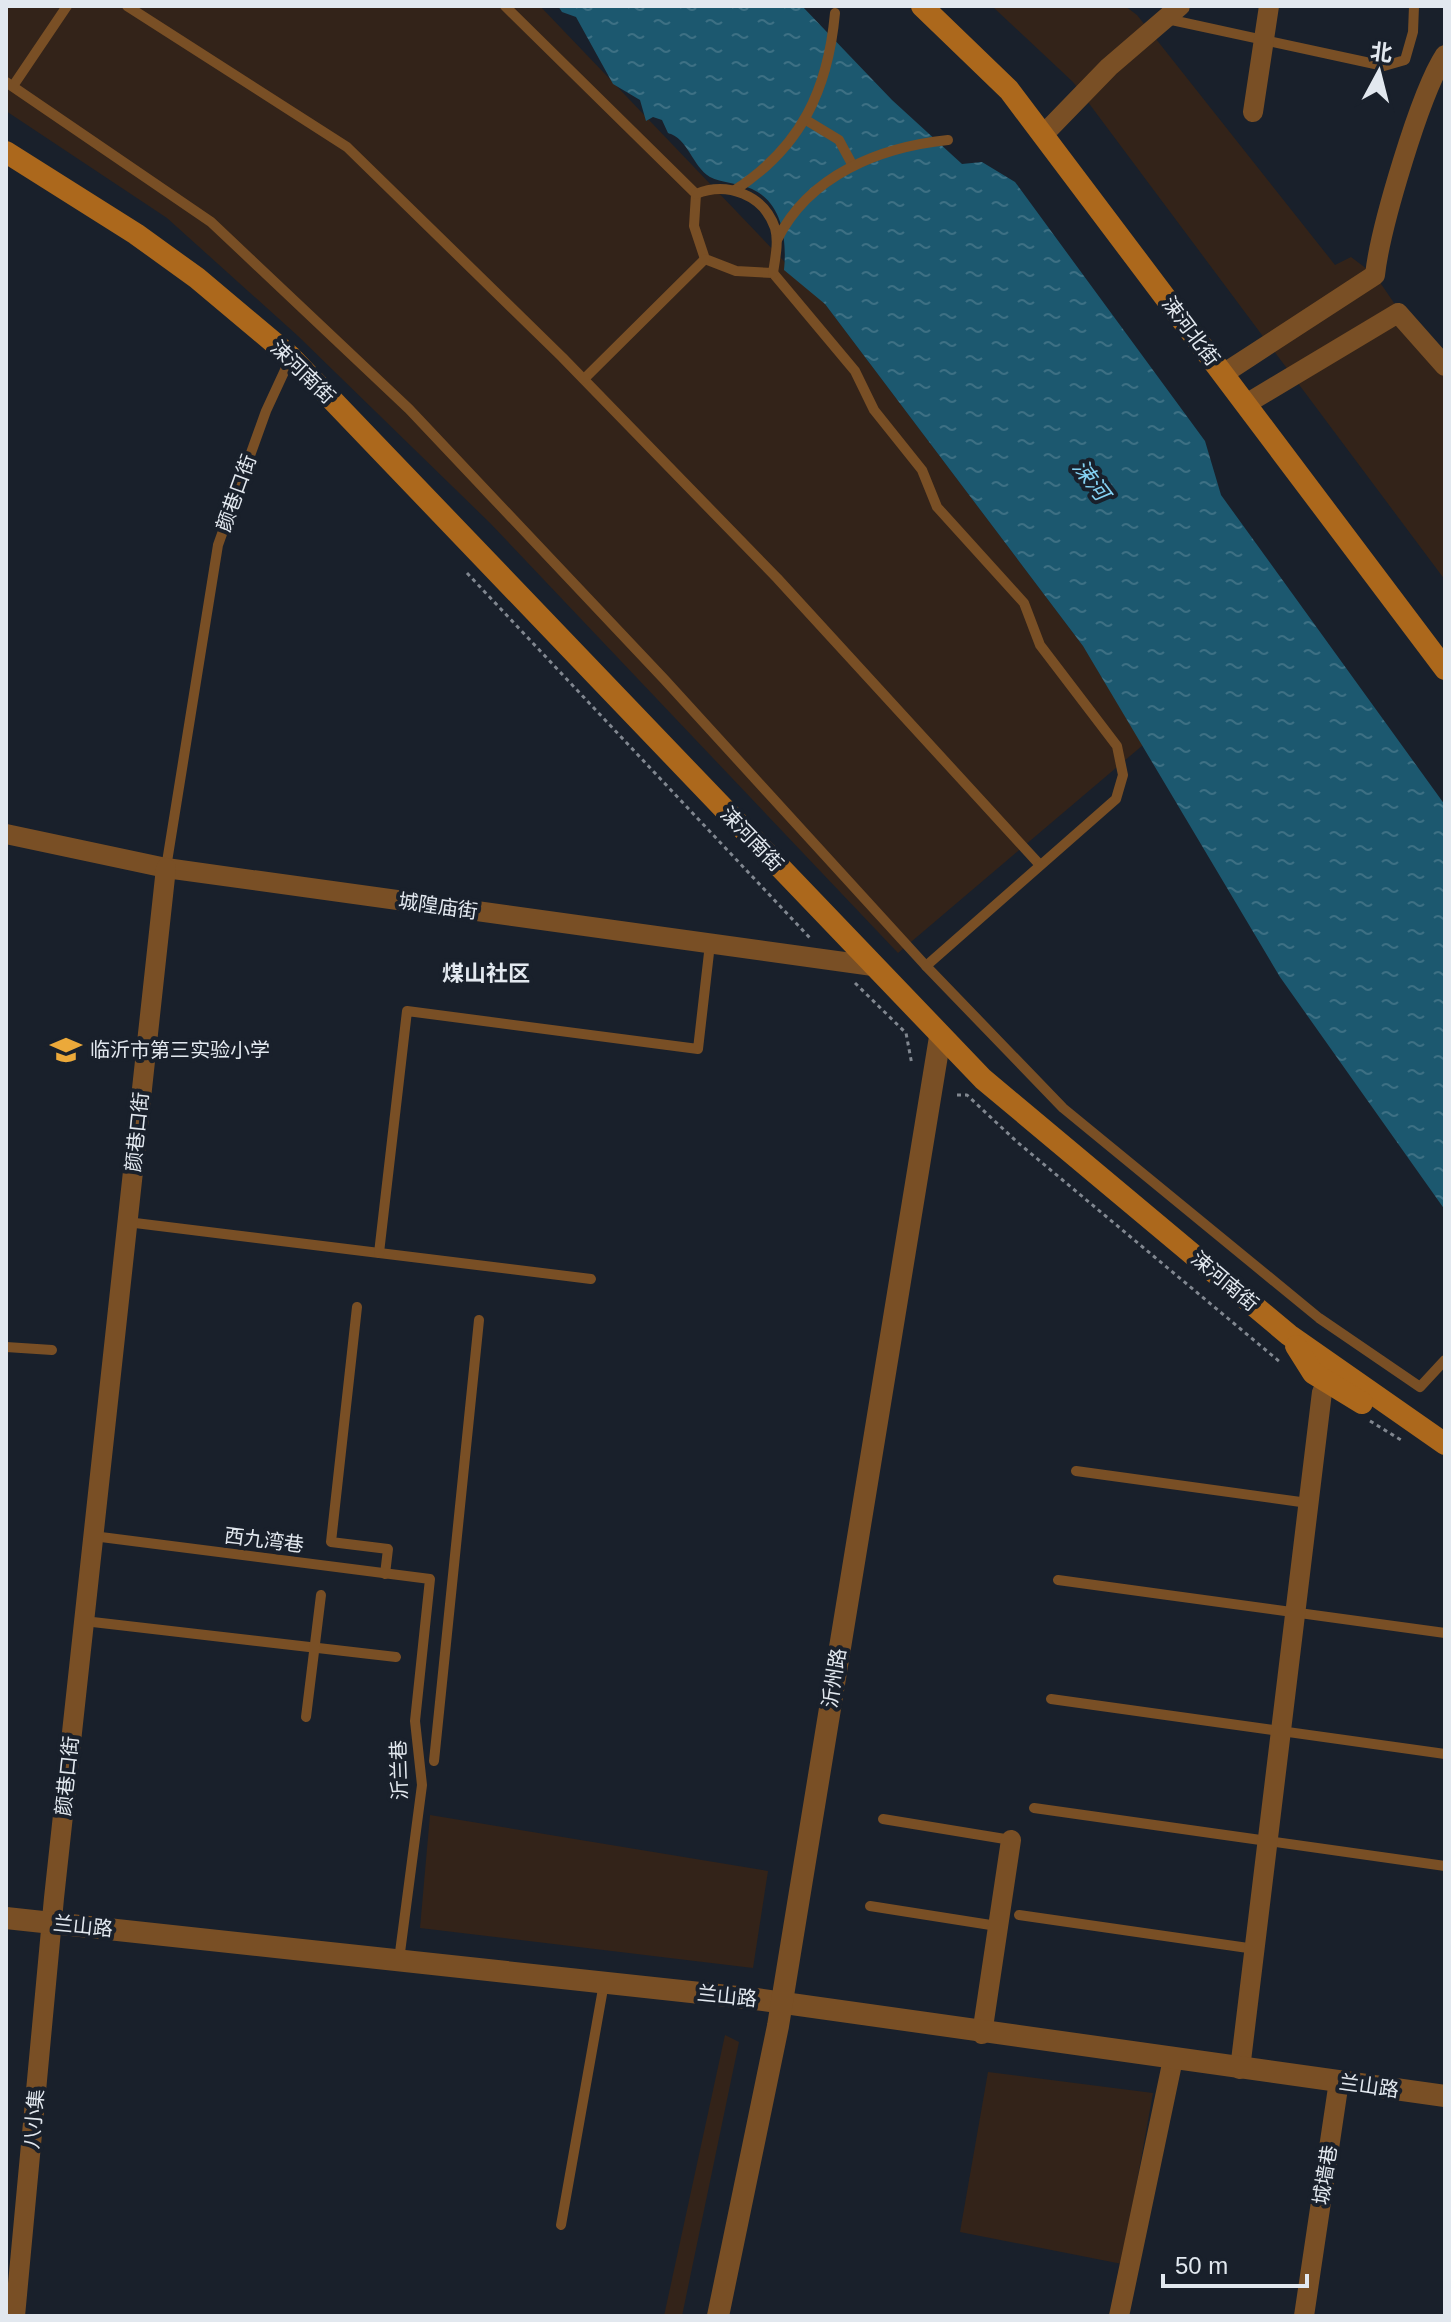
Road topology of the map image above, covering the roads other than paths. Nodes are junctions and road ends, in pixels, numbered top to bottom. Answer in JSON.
{"nodes":[{"id":1,"x":67,"y":6,"type":"edge"},
{"id":2,"x":127,"y":6,"type":"edge"},
{"id":3,"x":505,"y":6,"type":"edge"},
{"id":4,"x":922,"y":6,"type":"edge"},
{"id":5,"x":1269,"y":6,"type":"edge"},
{"id":6,"x":1414,"y":6,"type":"edge"},
{"id":7,"x":835,"y":13,"type":"dead end"},
{"id":8,"x":1174,"y":13,"type":"edge"},
{"id":9,"x":1265,"y":40,"type":"junction"},
{"id":10,"x":1445,"y":55,"type":"edge"},
{"id":11,"x":10,"y":84,"type":"edge"},
{"id":12,"x":1253,"y":112,"type":"dead end"},
{"id":13,"x":806,"y":120,"type":"junction"},
{"id":14,"x":1043,"y":135,"type":"junction"},
{"id":15,"x":6,"y":140,"type":"edge"},
{"id":16,"x":948,"y":140,"type":"dead end"},
{"id":17,"x":6,"y":152,"type":"edge"},
{"id":18,"x":6,"y":162,"type":"edge"},
{"id":19,"x":853,"y":166,"type":"junction"},
{"id":20,"x":735,"y":190,"type":"junction"},
{"id":21,"x":696,"y":194,"type":"junction"},
{"id":22,"x":88,"y":204,"type":"junction"},
{"id":23,"x":777,"y":240,"type":"junction"},
{"id":24,"x":705,"y":259,"type":"junction"},
{"id":25,"x":773,"y":273,"type":"junction"},
{"id":26,"x":291,"y":357,"type":"junction"},
{"id":27,"x":1445,"y":366,"type":"edge"},
{"id":28,"x":1223,"y":374,"type":"junction"},
{"id":29,"x":584,"y":379,"type":"junction"},
{"id":30,"x":1246,"y":404,"type":"junction"},
{"id":31,"x":1445,"y":669,"type":"edge"},
{"id":32,"x":6,"y":834,"type":"edge"},
{"id":33,"x":1040,"y":865,"type":"junction"},
{"id":34,"x":166,"y":868,"type":"junction"},
{"id":35,"x":710,"y":944,"type":"junction"},
{"id":36,"x":873,"y":966,"type":"junction"},
{"id":37,"x":926,"y":966,"type":"junction"},
{"id":38,"x":940,"y":1037,"type":"junction"},
{"id":39,"x":127,"y":1222,"type":"junction"},
{"id":40,"x":379,"y":1253,"type":"junction"},
{"id":41,"x":591,"y":1279,"type":"dead end"},
{"id":42,"x":357,"y":1307,"type":"dead end"},
{"id":43,"x":479,"y":1320,"type":"dead end"},
{"id":44,"x":1289,"y":1335,"type":"junction"},
{"id":45,"x":6,"y":1347,"type":"edge"},
{"id":46,"x":52,"y":1350,"type":"dead end"},
{"id":47,"x":1445,"y":1360,"type":"edge"},
{"id":48,"x":1322,"y":1392,"type":"dead end"},
{"id":49,"x":1445,"y":1428,"type":"edge"},
{"id":50,"x":1445,"y":1444,"type":"edge"},
{"id":51,"x":1445,"y":1455,"type":"edge"},
{"id":52,"x":1076,"y":1471,"type":"dead end"},
{"id":53,"x":1308,"y":1503,"type":"junction"},
{"id":54,"x":93,"y":1536,"type":"junction"},
{"id":55,"x":385,"y":1574,"type":"junction"},
{"id":56,"x":430,"y":1579,"type":"joint"},
{"id":57,"x":1058,"y":1580,"type":"dead end"},
{"id":58,"x":321,"y":1595,"type":"dead end"},
{"id":59,"x":1296,"y":1611,"type":"junction"},
{"id":60,"x":426,"y":1613,"type":"junction"},
{"id":61,"x":448,"y":1616,"type":"junction"},
{"id":62,"x":84,"y":1621,"type":"junction"},
{"id":63,"x":1445,"y":1633,"type":"edge"},
{"id":64,"x":315,"y":1648,"type":"junction"},
{"id":65,"x":396,"y":1657,"type":"dead end"},
{"id":66,"x":1051,"y":1699,"type":"dead end"},
{"id":67,"x":306,"y":1717,"type":"dead end"},
{"id":68,"x":1281,"y":1730,"type":"junction"},
{"id":69,"x":1445,"y":1754,"type":"edge"},
{"id":70,"x":434,"y":1761,"type":"dead end"},
{"id":71,"x":1034,"y":1808,"type":"dead end"},
{"id":72,"x":883,"y":1819,"type":"dead end"},
{"id":73,"x":1011,"y":1840,"type":"joint"},
{"id":74,"x":1268,"y":1840,"type":"junction"},
{"id":75,"x":1445,"y":1866,"type":"edge"},
{"id":76,"x":870,"y":1906,"type":"dead end"},
{"id":77,"x":1019,"y":1915,"type":"dead end"},
{"id":78,"x":6,"y":1918,"type":"edge"},
{"id":79,"x":52,"y":1922,"type":"junction"},
{"id":80,"x":997,"y":1926,"type":"junction"},
{"id":81,"x":1255,"y":1949,"type":"junction"},
{"id":82,"x":399,"y":1960,"type":"junction"},
{"id":83,"x":604,"y":1982,"type":"junction"},
{"id":84,"x":781,"y":2002,"type":"junction"},
{"id":85,"x":982,"y":2034,"type":"junction"},
{"id":86,"x":1173,"y":2059,"type":"junction"},
{"id":87,"x":1240,"y":2069,"type":"junction"},
{"id":88,"x":1339,"y":2081,"type":"junction"},
{"id":89,"x":1445,"y":2096,"type":"edge"},
{"id":90,"x":561,"y":2225,"type":"dead end"},
{"id":91,"x":15,"y":2316,"type":"edge"},
{"id":92,"x":718,"y":2316,"type":"edge"},
{"id":93,"x":1119,"y":2316,"type":"edge"},
{"id":94,"x":1304,"y":2316,"type":"edge"}],
"edges":[{"from":1,"to":11,"type":"lane"},
{"from":2,"to":29,"type":"lane"},
{"from":3,"to":21,"type":"lane"},
{"from":4,"to":14,"type":"main road","name":"涑河北街"},
{"from":5,"to":9,"type":"street"},
{"from":6,"to":9,"type":"lane"},
{"from":7,"to":13,"type":"lane"},
{"from":8,"to":9,"type":"lane"},
{"from":8,"to":14,"type":"street"},
{"from":9,"to":12,"type":"street"},
{"from":10,"to":28,"type":"street"},
{"from":11,"to":37,"type":"lane"},
{"from":13,"to":19,"type":"lane"},
{"from":13,"to":20,"type":"lane"},
{"from":14,"to":28,"type":"main road","name":"涑河北街"},
{"from":15,"to":22,"type":"main road"},
{"from":16,"to":19,"type":"lane"},
{"from":17,"to":22,"type":"main road"},
{"from":18,"to":22,"type":"main road"},
{"from":19,"to":23,"type":"lane"},
{"from":20,"to":21,"type":"lane"},
{"from":20,"to":23,"type":"lane"},
{"from":21,"to":24,"type":"lane"},
{"from":22,"to":26,"type":"main road","name":"涑河南街"},
{"from":23,"to":25,"type":"lane"},
{"from":24,"to":25,"type":"lane"},
{"from":24,"to":29,"type":"lane"},
{"from":25,"to":33,"type":"lane"},
{"from":26,"to":34,"type":"lane","name":"颜巷口街"},
{"from":26,"to":36,"type":"main road","name":"涑河南街"},
{"from":27,"to":30,"type":"street"},
{"from":28,"to":30,"type":"main road","name":"涑河北街"},
{"from":29,"to":33,"type":"lane"},
{"from":30,"to":31,"type":"main road","name":"涑河北街"},
{"from":32,"to":34,"type":"street","name":"城隍庙街"},
{"from":33,"to":37,"type":"lane"},
{"from":34,"to":35,"type":"street","name":"城隍庙街"},
{"from":34,"to":39,"type":"street","name":"颜巷口街"},
{"from":35,"to":36,"type":"street","name":"城隍庙街"},
{"from":35,"to":40,"type":"lane"},
{"from":36,"to":38,"type":"main road","name":"涑河南街"},
{"from":37,"to":47,"type":"lane"},
{"from":38,"to":44,"type":"main road","name":"涑河南街"},
{"from":38,"to":84,"type":"street","name":"沂州路"},
{"from":39,"to":40,"type":"lane"},
{"from":39,"to":54,"type":"street","name":"颜巷口街"},
{"from":40,"to":41,"type":"lane"},
{"from":42,"to":55,"type":"lane"},
{"from":43,"to":61,"type":"lane"},
{"from":44,"to":49,"type":"main road"},
{"from":44,"to":50,"type":"main road","name":"涑河南街"},
{"from":44,"to":51,"type":"main road"},
{"from":45,"to":46,"type":"lane"},
{"from":48,"to":53,"type":"street"},
{"from":52,"to":53,"type":"lane"},
{"from":53,"to":59,"type":"street"},
{"from":54,"to":55,"type":"lane","name":"西九湾巷"},
{"from":54,"to":62,"type":"street","name":"颜巷口街"},
{"from":55,"to":56,"type":"lane","name":"西九湾巷"},
{"from":56,"to":60,"type":"lane","name":"沂兰巷"},
{"from":57,"to":59,"type":"lane"},
{"from":58,"to":64,"type":"lane"},
{"from":59,"to":63,"type":"lane"},
{"from":59,"to":68,"type":"street"},
{"from":60,"to":61,"type":"lane"},
{"from":60,"to":82,"type":"lane","name":"沂兰巷"},
{"from":61,"to":70,"type":"lane"},
{"from":62,"to":64,"type":"lane"},
{"from":62,"to":79,"type":"street","name":"颜巷口街"},
{"from":64,"to":65,"type":"lane"},
{"from":64,"to":67,"type":"lane"},
{"from":66,"to":68,"type":"lane"},
{"from":68,"to":69,"type":"lane"},
{"from":68,"to":74,"type":"street"},
{"from":71,"to":74,"type":"lane"},
{"from":72,"to":73,"type":"lane"},
{"from":73,"to":80,"type":"street"},
{"from":74,"to":75,"type":"lane"},
{"from":74,"to":81,"type":"street"},
{"from":76,"to":80,"type":"lane"},
{"from":77,"to":81,"type":"lane"},
{"from":78,"to":79,"type":"street","name":"兰山路"},
{"from":79,"to":82,"type":"street","name":"兰山路"},
{"from":79,"to":91,"type":"street","name":"八小集"},
{"from":80,"to":85,"type":"street"},
{"from":81,"to":87,"type":"street"},
{"from":82,"to":83,"type":"street","name":"兰山路"},
{"from":83,"to":84,"type":"street","name":"兰山路"},
{"from":83,"to":90,"type":"lane"},
{"from":84,"to":85,"type":"street","name":"兰山路"},
{"from":84,"to":92,"type":"street","name":"沂州路"},
{"from":85,"to":86,"type":"street","name":"兰山路"},
{"from":86,"to":87,"type":"street","name":"兰山路"},
{"from":86,"to":93,"type":"street"},
{"from":87,"to":88,"type":"street","name":"兰山路"},
{"from":88,"to":89,"type":"street","name":"兰山路"},
{"from":88,"to":94,"type":"street","name":"城墙巷"}]}
